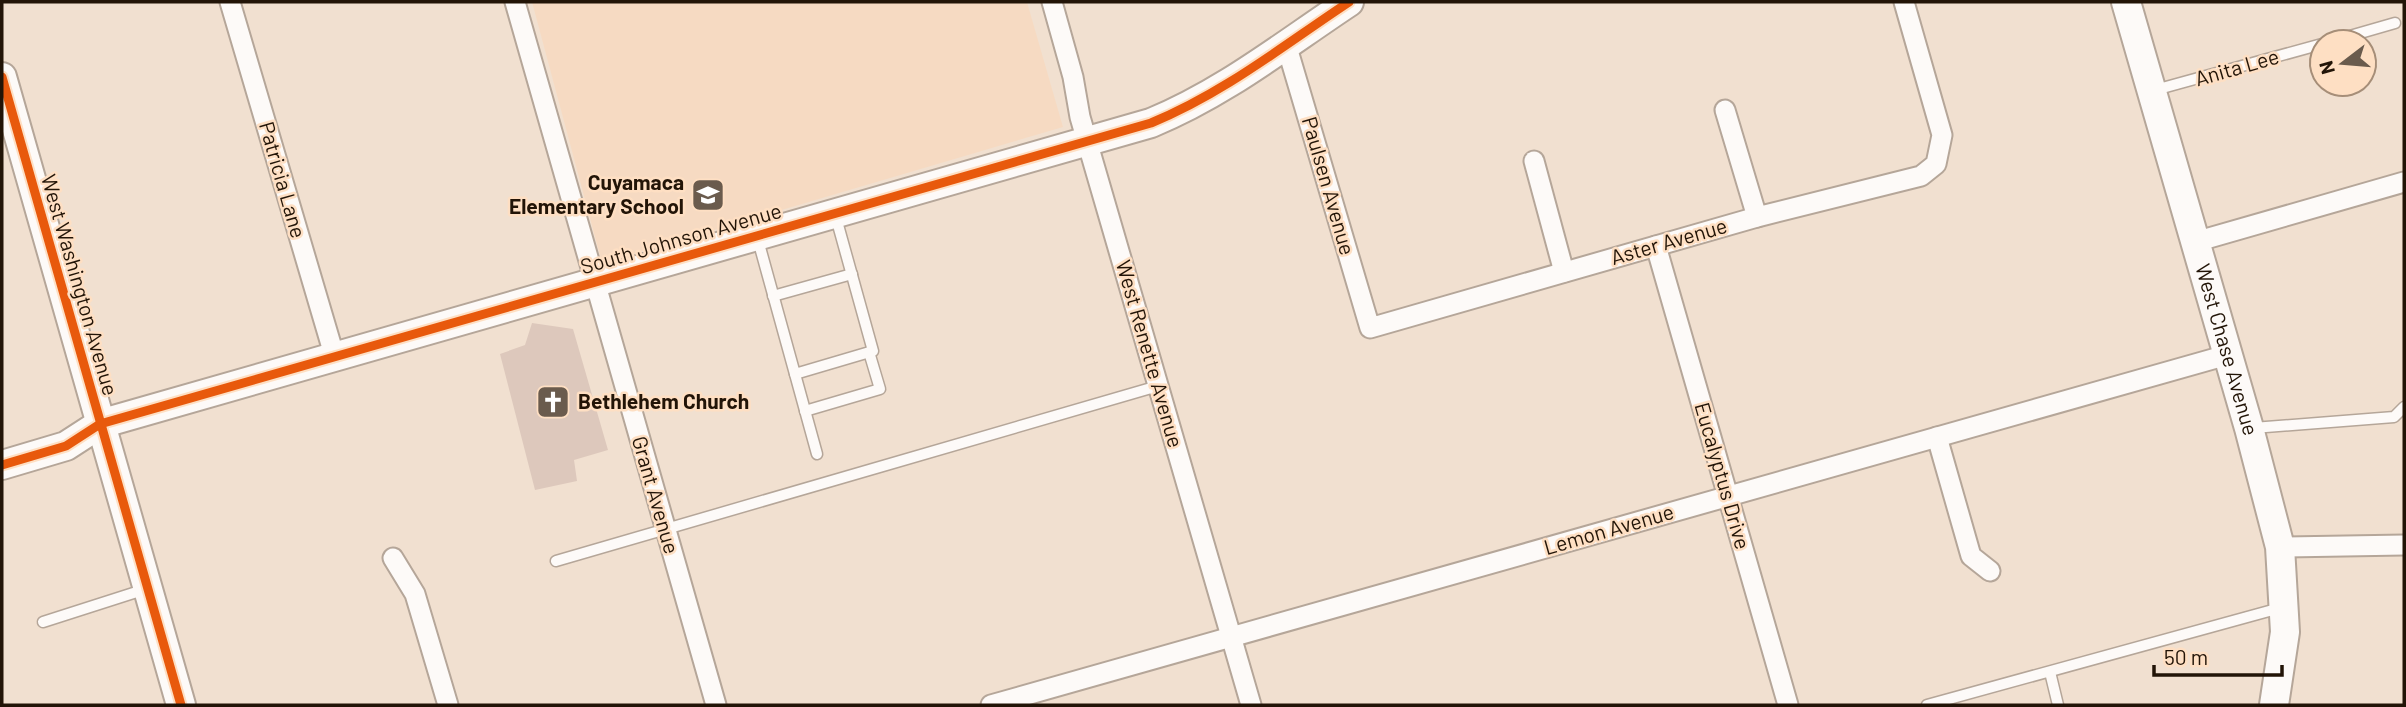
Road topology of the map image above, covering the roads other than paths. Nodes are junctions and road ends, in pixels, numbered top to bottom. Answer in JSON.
{"nodes":[{"id":1,"x":230,"y":2,"type":"edge"},
{"id":2,"x":515,"y":2,"type":"edge"},
{"id":3,"x":1052,"y":2,"type":"edge"},
{"id":4,"x":1349,"y":2,"type":"edge"},
{"id":5,"x":1904,"y":2,"type":"edge"},
{"id":6,"x":2126,"y":2,"type":"edge"},
{"id":7,"x":2395,"y":23,"type":"dead end"},
{"id":8,"x":2378,"y":28,"type":"edge"},
{"id":9,"x":1286,"y":44,"type":"junction"},
{"id":10,"x":2308,"y":48,"type":"edge"},
{"id":11,"x":3,"y":88,"type":"edge"},
{"id":12,"x":2151,"y":92,"type":"junction"},
{"id":13,"x":1725,"y":110,"type":"dead end"},
{"id":14,"x":1087,"y":142,"type":"junction"},
{"id":15,"x":1534,"y":162,"type":"dead end"},
{"id":16,"x":2404,"y":182,"type":"edge"},
{"id":17,"x":835,"y":213,"type":"junction"},
{"id":18,"x":1757,"y":217,"type":"junction"},
{"id":19,"x":757,"y":236,"type":"junction"},
{"id":20,"x":2195,"y":242,"type":"junction"},
{"id":21,"x":1656,"y":246,"type":"junction"},
{"id":22,"x":1564,"y":272,"type":"junction"},
{"id":23,"x":852,"y":274,"type":"junction"},
{"id":24,"x":593,"y":283,"type":"junction"},
{"id":25,"x":773,"y":296,"type":"junction"},
{"id":26,"x":1370,"y":328,"type":"joint"},
{"id":27,"x":869,"y":352,"type":"junction"},
{"id":28,"x":2227,"y":355,"type":"junction"},
{"id":29,"x":335,"y":358,"type":"junction"},
{"id":30,"x":795,"y":374,"type":"junction"},
{"id":31,"x":1158,"y":386,"type":"junction"},
{"id":32,"x":2404,"y":407,"type":"edge"},
{"id":33,"x":805,"y":411,"type":"junction"},
{"id":34,"x":100,"y":424,"type":"junction"},
{"id":35,"x":2249,"y":428,"type":"junction"},
{"id":36,"x":1937,"y":437,"type":"junction"},
{"id":37,"x":817,"y":454,"type":"dead end"},
{"id":38,"x":2,"y":465,"type":"edge"},
{"id":39,"x":1728,"y":496,"type":"junction"},
{"id":40,"x":665,"y":531,"type":"junction"},
{"id":41,"x":2404,"y":545,"type":"edge"},
{"id":42,"x":2280,"y":547,"type":"junction"},
{"id":43,"x":393,"y":558,"type":"dead end"},
{"id":44,"x":556,"y":561,"type":"dead end"},
{"id":45,"x":1990,"y":571,"type":"dead end"},
{"id":46,"x":148,"y":589,"type":"junction"},
{"id":47,"x":2284,"y":607,"type":"junction"},
{"id":48,"x":43,"y":622,"type":"dead end"},
{"id":49,"x":1230,"y":637,"type":"junction"},
{"id":50,"x":2050,"y":672,"type":"junction"},
{"id":51,"x":181,"y":705,"type":"edge"},
{"id":52,"x":448,"y":705,"type":"edge"},
{"id":53,"x":716,"y":705,"type":"edge"},
{"id":54,"x":991,"y":705,"type":"edge"},
{"id":55,"x":1251,"y":705,"type":"edge"},
{"id":56,"x":1788,"y":705,"type":"edge"},
{"id":57,"x":1927,"y":705,"type":"edge"},
{"id":58,"x":2058,"y":705,"type":"edge"},
{"id":59,"x":2274,"y":705,"type":"edge"}],
"edges":[{"from":1,"to":29,"type":"street","name":"Patricia Lane"},
{"from":2,"to":24,"type":"street","name":"Grant Avenue"},
{"from":3,"to":14,"type":"street","name":"West Renette Avenue"},
{"from":4,"to":9,"type":"street","name":"South Johnson Avenue"},
{"from":5,"to":18,"type":"street","name":"Aster Avenue"},
{"from":6,"to":12,"type":"street","name":"West Chase Avenue"},
{"from":7,"to":8,"type":"lane"},
{"from":9,"to":14,"type":"street","name":"South Johnson Avenue"},
{"from":9,"to":26,"type":"street","name":"Paulsen Avenue"},
{"from":10,"to":12,"type":"lane","name":"Anita Lee"},
{"from":11,"to":34,"type":"street","name":"West Washington Avenue"},
{"from":12,"to":20,"type":"street","name":"West Chase Avenue"},
{"from":13,"to":18,"type":"street"},
{"from":14,"to":17,"type":"street","name":"South Johnson Avenue"},
{"from":14,"to":31,"type":"street","name":"West Renette Avenue"},
{"from":15,"to":22,"type":"street"},
{"from":16,"to":20,"type":"street"},
{"from":17,"to":19,"type":"street","name":"South Johnson Avenue"},
{"from":17,"to":23,"type":"lane"},
{"from":18,"to":21,"type":"street","name":"Aster Avenue"},
{"from":19,"to":24,"type":"street","name":"South Johnson Avenue"},
{"from":19,"to":25,"type":"lane"},
{"from":20,"to":28,"type":"street","name":"West Chase Avenue"},
{"from":21,"to":22,"type":"street","name":"Aster Avenue"},
{"from":21,"to":39,"type":"street","name":"Eucalyptus Drive"},
{"from":22,"to":26,"type":"street","name":"Aster Avenue"},
{"from":23,"to":25,"type":"lane"},
{"from":23,"to":27,"type":"lane"},
{"from":24,"to":29,"type":"street","name":"South Johnson Avenue"},
{"from":24,"to":40,"type":"street","name":"Grant Avenue"},
{"from":25,"to":30,"type":"lane"},
{"from":27,"to":30,"type":"lane"},
{"from":27,"to":33,"type":"lane"},
{"from":28,"to":35,"type":"street","name":"West Chase Avenue"},
{"from":28,"to":36,"type":"street","name":"Lemon Avenue"},
{"from":29,"to":34,"type":"street","name":"South Johnson Avenue"},
{"from":30,"to":33,"type":"lane"},
{"from":31,"to":40,"type":"lane"},
{"from":31,"to":49,"type":"street","name":"West Renette Avenue"},
{"from":32,"to":35,"type":"lane"},
{"from":33,"to":37,"type":"lane"},
{"from":34,"to":38,"type":"street","name":"South Johnson Avenue"},
{"from":34,"to":46,"type":"street","name":"West Washington Avenue"},
{"from":35,"to":42,"type":"street","name":"West Chase Avenue"},
{"from":36,"to":39,"type":"street","name":"Lemon Avenue"},
{"from":36,"to":45,"type":"street"},
{"from":39,"to":49,"type":"street","name":"Lemon Avenue"},
{"from":39,"to":56,"type":"street","name":"Eucalyptus Drive"},
{"from":40,"to":44,"type":"lane"},
{"from":40,"to":53,"type":"street","name":"Grant Avenue"},
{"from":41,"to":42,"type":"street"},
{"from":42,"to":47,"type":"street","name":"West Chase Avenue"},
{"from":43,"to":52,"type":"street"},
{"from":46,"to":48,"type":"lane"},
{"from":46,"to":51,"type":"street","name":"West Washington Avenue"},
{"from":47,"to":50,"type":"lane"},
{"from":47,"to":59,"type":"street","name":"West Chase Avenue"},
{"from":49,"to":54,"type":"street","name":"Lemon Avenue"},
{"from":49,"to":55,"type":"street","name":"West Renette Avenue"},
{"from":50,"to":57,"type":"lane"},
{"from":50,"to":58,"type":"lane"}]}
